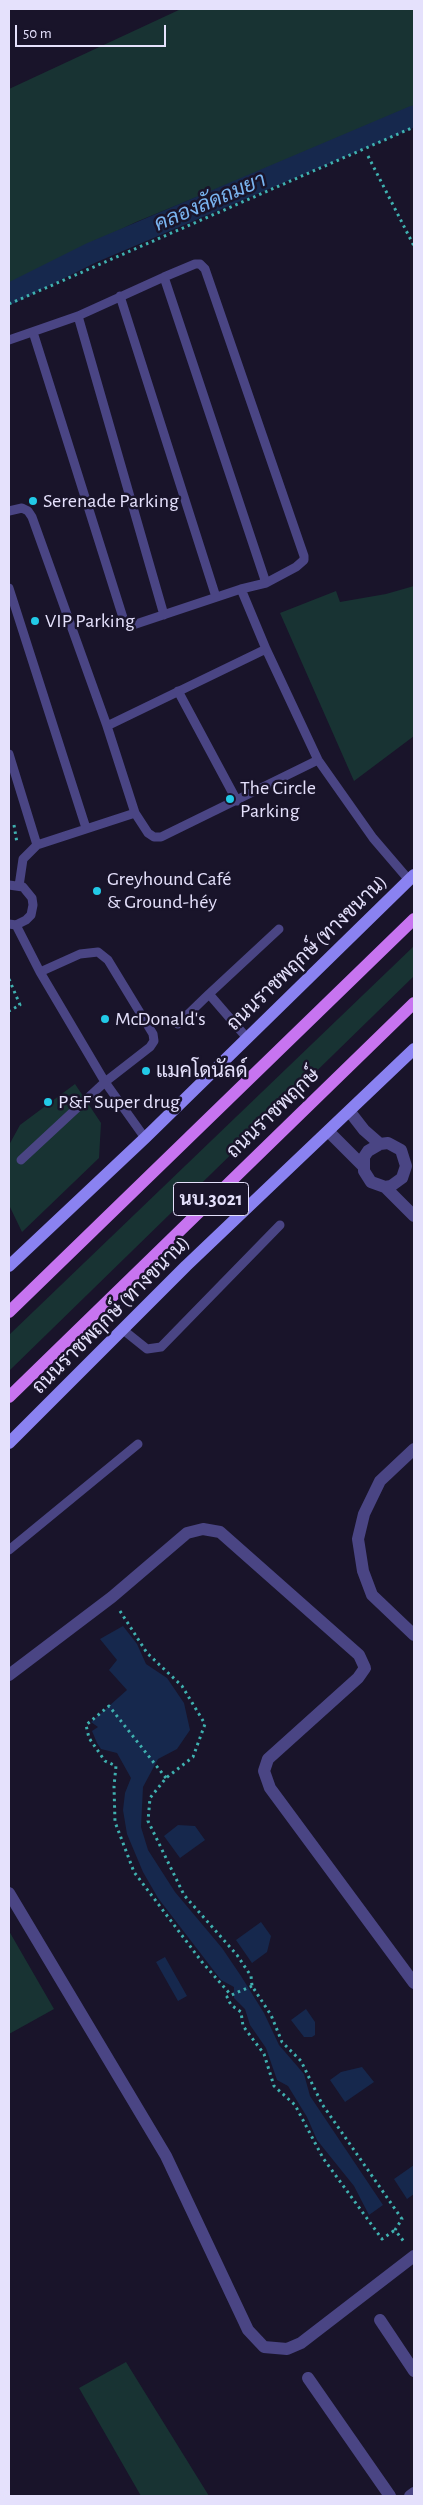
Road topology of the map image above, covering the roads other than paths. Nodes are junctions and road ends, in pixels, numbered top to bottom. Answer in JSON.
{"nodes":[{"id":1,"x":164,"y":277,"type":"junction"},
{"id":2,"x":120,"y":296,"type":"junction"},
{"id":3,"x":78,"y":316,"type":"junction"},
{"id":4,"x":33,"y":332,"type":"junction"},
{"id":5,"x":9,"y":340,"type":"edge"},
{"id":6,"x":9,"y":511,"type":"edge"},
{"id":7,"x":266,"y":583,"type":"junction"},
{"id":8,"x":9,"y":588,"type":"edge"},
{"id":9,"x":240,"y":589,"type":"junction"},
{"id":10,"x":216,"y":597,"type":"junction"},
{"id":11,"x":164,"y":615,"type":"junction"},
{"id":12,"x":266,"y":649,"type":"junction"},
{"id":13,"x":178,"y":690,"type":"junction"},
{"id":14,"x":108,"y":726,"type":"junction"},
{"id":15,"x":9,"y":754,"type":"edge"},
{"id":16,"x":318,"y":760,"type":"junction"},
{"id":17,"x":237,"y":801,"type":"junction"},
{"id":18,"x":135,"y":813,"type":"junction"},
{"id":19,"x":86,"y":828,"type":"junction"},
{"id":20,"x":37,"y":845,"type":"junction"},
{"id":21,"x":412,"y":877,"type":"edge"},
{"id":22,"x":9,"y":886,"type":"edge"},
{"id":23,"x":19,"y":886,"type":"junction"},
{"id":24,"x":414,"y":919,"type":"edge"},
{"id":25,"x":13,"y":925,"type":"edge"},
{"id":26,"x":279,"y":929,"type":"dead end"},
{"id":27,"x":40,"y":972,"type":"junction"},
{"id":28,"x":209,"y":994,"type":"junction"},
{"id":29,"x":414,"y":1002,"type":"edge"},
{"id":30,"x":178,"y":1024,"type":"dead end"},
{"id":31,"x":247,"y":1038,"type":"junction"},
{"id":32,"x":414,"y":1049,"type":"edge"},
{"id":33,"x":105,"y":1082,"type":"junction"},
{"id":34,"x":350,"y":1112,"type":"junction"},
{"id":35,"x":329,"y":1132,"type":"junction"},
{"id":36,"x":144,"y":1138,"type":"junction"},
{"id":37,"x":380,"y":1144,"type":"junction"},
{"id":38,"x":21,"y":1160,"type":"dead end"},
{"id":39,"x":363,"y":1166,"type":"junction"},
{"id":40,"x":410,"y":1169,"type":"edge"},
{"id":41,"x":388,"y":1187,"type":"junction"},
{"id":42,"x":414,"y":1216,"type":"edge"},
{"id":43,"x":280,"y":1225,"type":"dead end"},
{"id":44,"x":9,"y":1266,"type":"edge"},
{"id":45,"x":9,"y":1312,"type":"edge"},
{"id":46,"x":122,"y":1329,"type":"junction"},
{"id":47,"x":9,"y":1397,"type":"edge"},
{"id":48,"x":9,"y":1443,"type":"edge"},
{"id":49,"x":138,"y":1444,"type":"dead end"},
{"id":50,"x":414,"y":1449,"type":"edge"},
{"id":51,"x":9,"y":1550,"type":"edge"},
{"id":52,"x":414,"y":1635,"type":"edge"},
{"id":53,"x":9,"y":1674,"type":"edge"},
{"id":54,"x":9,"y":1893,"type":"edge"},
{"id":55,"x":414,"y":1982,"type":"edge"},
{"id":56,"x":412,"y":2253,"type":"edge"},
{"id":57,"x":380,"y":2320,"type":"dead end"},
{"id":58,"x":414,"y":2371,"type":"edge"},
{"id":59,"x":308,"y":2378,"type":"dead end"},
{"id":60,"x":414,"y":2493,"type":"edge"},
{"id":61,"x":390,"y":2496,"type":"edge"},
{"id":62,"x":410,"y":2496,"type":"edge"}],
"edges":[{"from":1,"to":2,"type":"lane"},
{"from":1,"to":7,"type":"lane"},
{"from":1,"to":7,"type":"lane"},
{"from":2,"to":3,"type":"lane"},
{"from":2,"to":10,"type":"lane"},
{"from":3,"to":4,"type":"lane"},
{"from":3,"to":11,"type":"lane"},
{"from":4,"to":5,"type":"lane"},
{"from":4,"to":11,"type":"lane"},
{"from":6,"to":14,"type":"lane"},
{"from":7,"to":9,"type":"lane"},
{"from":8,"to":19,"type":"lane"},
{"from":9,"to":10,"type":"lane"},
{"from":9,"to":12,"type":"lane"},
{"from":10,"to":11,"type":"lane"},
{"from":12,"to":13,"type":"lane"},
{"from":12,"to":16,"type":"lane"},
{"from":13,"to":14,"type":"lane"},
{"from":13,"to":17,"type":"lane"},
{"from":14,"to":18,"type":"lane"},
{"from":15,"to":20,"type":"lane"},
{"from":16,"to":17,"type":"lane"},
{"from":16,"to":21,"type":"lane"},
{"from":17,"to":18,"type":"lane"},
{"from":18,"to":19,"type":"lane"},
{"from":19,"to":20,"type":"lane"},
{"from":20,"to":23,"type":"lane"},
{"from":21,"to":31,"type":"main road","name":"ถนนราชพฤกษ์ (ทางขนาน)"},
{"from":22,"to":23,"type":"lane"},
{"from":23,"to":25,"type":"lane"},
{"from":24,"to":45,"type":"main road","name":"ถนนราชพฤกษ์","number":"นบ.3021"},
{"from":25,"to":27,"type":"lane"},
{"from":26,"to":28,"type":"lane"},
{"from":27,"to":33,"type":"lane"},
{"from":27,"to":33,"type":"lane"},
{"from":28,"to":30,"type":"lane"},
{"from":28,"to":31,"type":"lane"},
{"from":29,"to":47,"type":"main road","name":"ถนนราชพฤกษ์","number":"นบ.3021"},
{"from":31,"to":36,"type":"main road","name":"ถนนราชพฤกษ์ (ทางขนาน)"},
{"from":32,"to":34,"type":"main road","name":"ถนนราชพฤกษ์ (ทางขนาน)","number":"นบ.3021"},
{"from":33,"to":36,"type":"lane"},
{"from":33,"to":38,"type":"lane"},
{"from":34,"to":35,"type":"main road","name":"ถนนราชพฤกษ์ (ทางขนาน)","number":"นบ.3021"},
{"from":34,"to":37,"type":"street"},
{"from":35,"to":39,"type":"street"},
{"from":35,"to":46,"type":"main road","name":"ถนนราชพฤกษ์ (ทางขนาน)","number":"นบ.3021"},
{"from":36,"to":44,"type":"main road","name":"ถนนราชพฤกษ์ (ทางขนาน)"},
{"from":37,"to":39,"type":"street"},
{"from":37,"to":40,"type":"street"},
{"from":39,"to":41,"type":"street"},
{"from":40,"to":41,"type":"street"},
{"from":41,"to":42,"type":"street"},
{"from":43,"to":46,"type":"lane"},
{"from":46,"to":48,"type":"main road","name":"ถนนราชพฤกษ์ (ทางขนาน)","number":"นบ.3021"},
{"from":49,"to":51,"type":"lane"},
{"from":50,"to":52,"type":"street"},
{"from":53,"to":55,"type":"street"},
{"from":54,"to":56,"type":"street"},
{"from":57,"to":58,"type":"street"},
{"from":59,"to":61,"type":"street"},
{"from":60,"to":62,"type":"street"}]}
